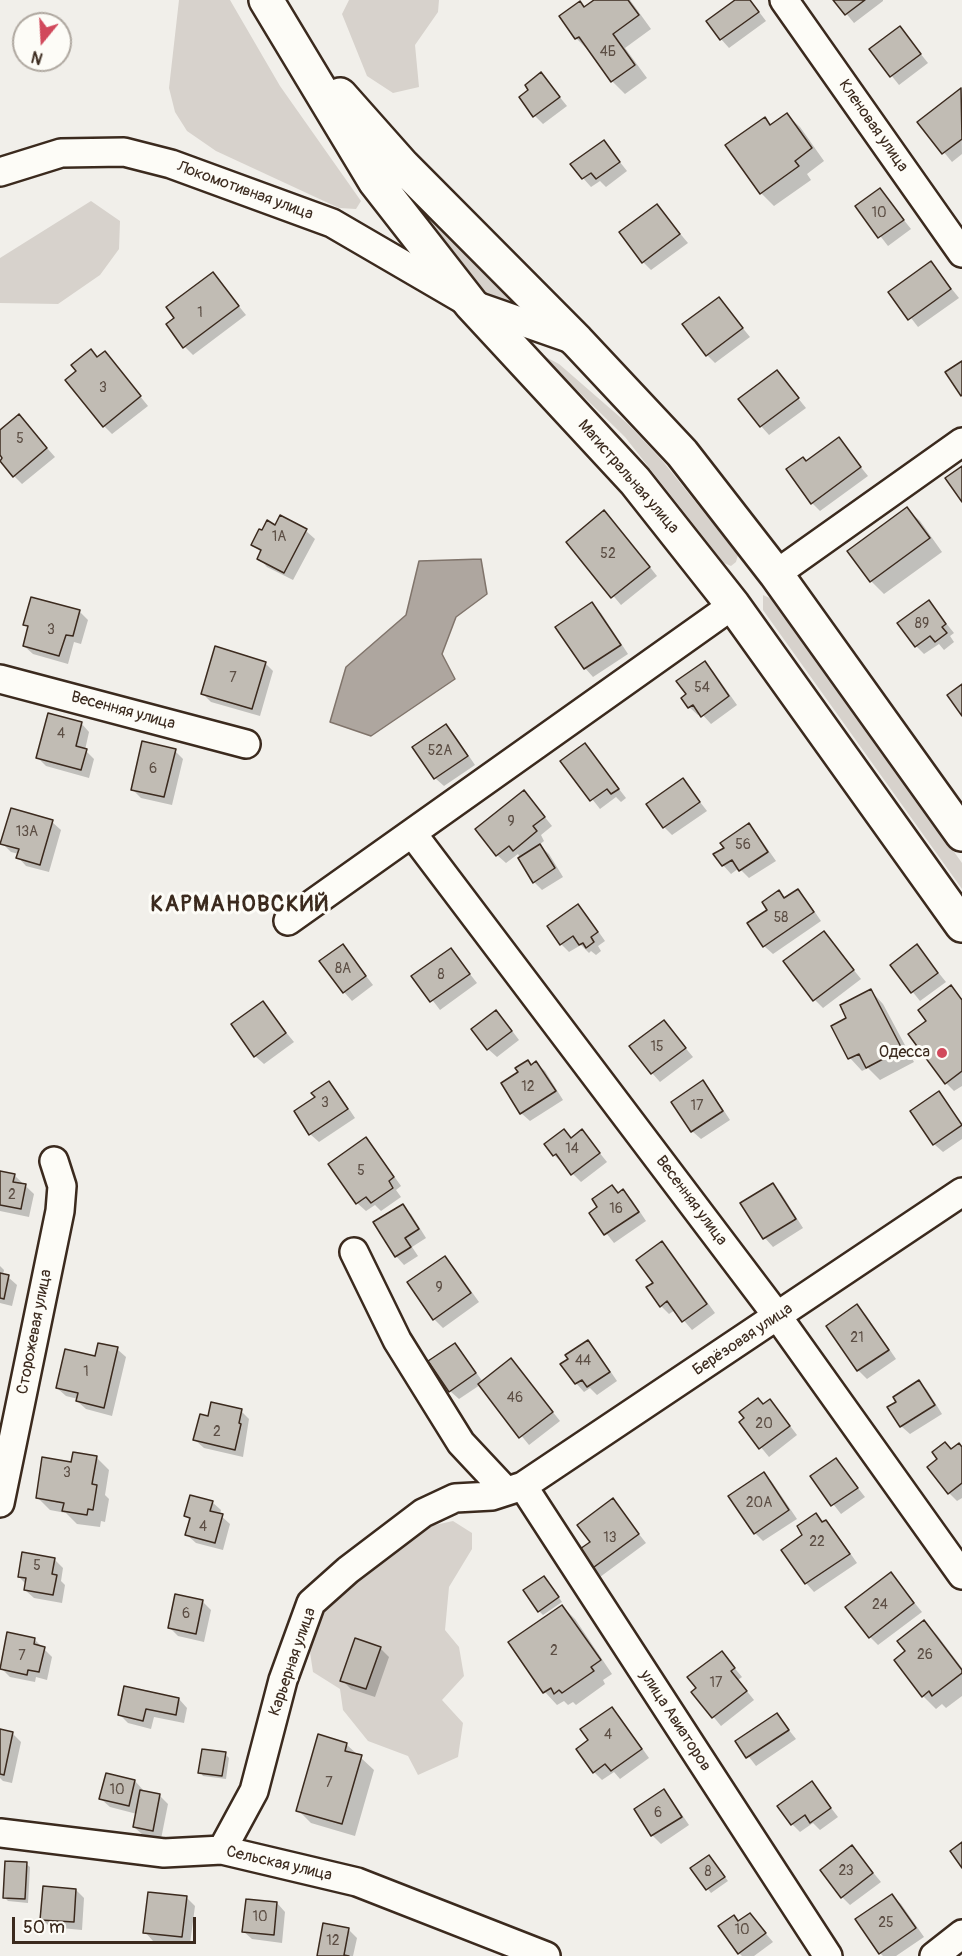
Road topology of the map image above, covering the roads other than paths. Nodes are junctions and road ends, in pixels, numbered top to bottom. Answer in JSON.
{"nodes":[{"id":1,"x":266,"y":0,"type":"edge"},
{"id":2,"x":784,"y":0,"type":"edge"},
{"id":3,"x":287,"y":36,"type":"junction"},
{"id":4,"x":0,"y":172,"type":"edge"},
{"id":5,"x":962,"y":253,"type":"edge"},
{"id":6,"x":471,"y":304,"type":"junction"},
{"id":7,"x":577,"y":341,"type":"junction"},
{"id":8,"x":962,"y":442,"type":"edge"},
{"id":9,"x":776,"y":574,"type":"junction"},
{"id":10,"x":733,"y":605,"type":"junction"},
{"id":11,"x":0,"y":679,"type":"edge"},
{"id":12,"x":246,"y":744,"type":"dead end"},
{"id":13,"x":412,"y":832,"type":"junction"},
{"id":14,"x":962,"y":834,"type":"edge"},
{"id":15,"x":288,"y":921,"type":"dead end"},
{"id":16,"x":962,"y":925,"type":"edge"},
{"id":17,"x":54,"y":1161,"type":"dead end"},
{"id":18,"x":962,"y":1192,"type":"edge"},
{"id":19,"x":354,"y":1252,"type":"dead end"},
{"id":20,"x":778,"y":1317,"type":"junction"},
{"id":21,"x":515,"y":1488,"type":"junction"},
{"id":22,"x":0,"y":1503,"type":"edge"},
{"id":23,"x":962,"y":1575,"type":"edge"},
{"id":24,"x":0,"y":1833,"type":"edge"},
{"id":25,"x":222,"y":1850,"type":"junction"},
{"id":26,"x":962,"y":1934,"type":"edge"},
{"id":27,"x":546,"y":1956,"type":"edge"},
{"id":28,"x":828,"y":1956,"type":"edge"},
{"id":29,"x":934,"y":1956,"type":"edge"}],
"edges":[{"from":1,"to":3,"type":"main road","name":"Магистральная улица"},
{"from":2,"to":5,"type":"street","name":"Кленовая улица"},
{"from":3,"to":6,"type":"main road","name":"Магистральная улица"},
{"from":3,"to":7,"type":"main road","name":"Магистральная улица"},
{"from":4,"to":6,"type":"street","name":"Локомотивная улица"},
{"from":6,"to":7,"type":"street","name":"Локомотивная улица"},
{"from":6,"to":10,"type":"main road","name":"Магистральная улица"},
{"from":7,"to":9,"type":"main road","name":"Магистральная улица"},
{"from":8,"to":9,"type":"street"},
{"from":9,"to":10,"type":"main road"},
{"from":9,"to":14,"type":"main road","name":"Магистральная улица"},
{"from":10,"to":13,"type":"street"},
{"from":10,"to":16,"type":"main road","name":"Магистральная улица"},
{"from":11,"to":12,"type":"street","name":"Весенняя улица"},
{"from":13,"to":15,"type":"street"},
{"from":13,"to":20,"type":"street","name":"Весенняя улица"},
{"from":17,"to":22,"type":"street","name":"Сторожевая улица"},
{"from":18,"to":20,"type":"street","name":"Берёзовая улица"},
{"from":19,"to":21,"type":"street","name":"улица Авиаторов"},
{"from":20,"to":21,"type":"street","name":"Берёзовая улица"},
{"from":20,"to":23,"type":"street","name":"Весенняя улица"},
{"from":21,"to":25,"type":"street","name":"Карьерная улица"},
{"from":21,"to":28,"type":"street","name":"улица Авиаторов"},
{"from":24,"to":25,"type":"street","name":"Сельская улица"},
{"from":25,"to":27,"type":"street","name":"Сельская улица"},
{"from":26,"to":29,"type":"street"}]}
